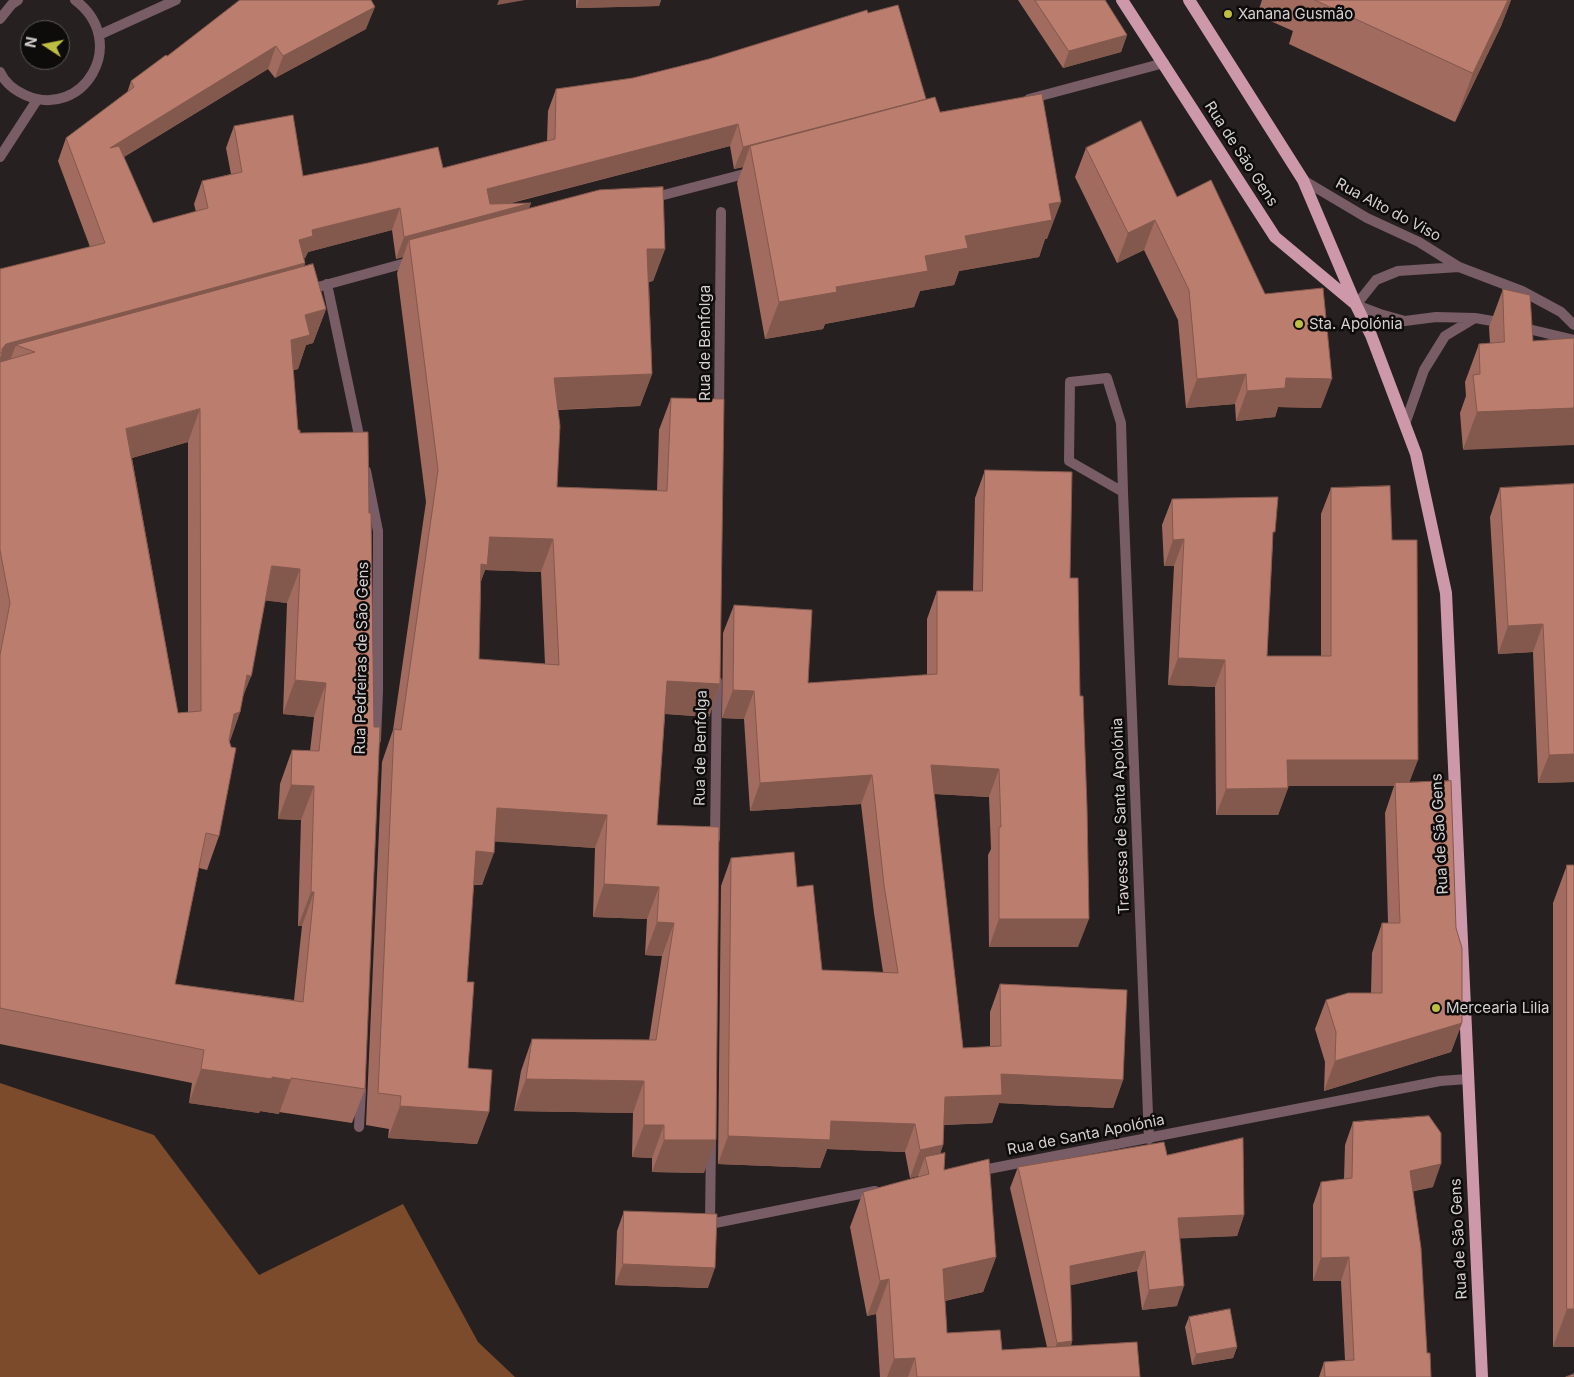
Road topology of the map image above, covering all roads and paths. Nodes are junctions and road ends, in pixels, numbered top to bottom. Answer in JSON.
{"nodes":[{"id":1,"x":18,"y":0,"type":"edge"},
{"id":2,"x":75,"y":0,"type":"edge"},
{"id":3,"x":176,"y":0,"type":"edge"},
{"id":4,"x":1122,"y":0,"type":"edge"},
{"id":5,"x":1189,"y":0,"type":"edge"},
{"id":6,"x":0,"y":19,"type":"edge"},
{"id":7,"x":99,"y":35,"type":"junction"},
{"id":8,"x":1164,"y":63,"type":"junction"},
{"id":9,"x":0,"y":72,"type":"edge"},
{"id":10,"x":37,"y":100,"type":"junction"},
{"id":11,"x":1020,"y":101,"type":"edge"},
{"id":12,"x":0,"y":157,"type":"edge"},
{"id":13,"x":760,"y":170,"type":"edge"},
{"id":14,"x":1303,"y":180,"type":"junction"},
{"id":15,"x":644,"y":200,"type":"edge"},
{"id":16,"x":721,"y":212,"type":"dead end"},
{"id":17,"x":423,"y":259,"type":"edge"},
{"id":18,"x":1459,"y":267,"type":"junction"},
{"id":19,"x":327,"y":284,"type":"junction"},
{"id":20,"x":298,"y":292,"type":"edge"},
{"id":21,"x":1356,"y":305,"type":"junction"},
{"id":22,"x":1475,"y":318,"type":"junction"},
{"id":23,"x":1574,"y":325,"type":"edge"},
{"id":24,"x":1574,"y":340,"type":"edge"},
{"id":25,"x":719,"y":421,"type":"edge"},
{"id":26,"x":1405,"y":424,"type":"junction"},
{"id":27,"x":1123,"y":492,"type":"junction"},
{"id":28,"x":717,"y":670,"type":"edge"},
{"id":29,"x":376,"y":750,"type":"edge"},
{"id":30,"x":715,"y":848,"type":"edge"},
{"id":31,"x":361,"y":1077,"type":"edge"},
{"id":32,"x":1468,"y":1079,"type":"junction"},
{"id":33,"x":711,"y":1125,"type":"edge"},
{"id":34,"x":359,"y":1127,"type":"dead end"},
{"id":35,"x":1149,"y":1139,"type":"junction"},
{"id":36,"x":965,"y":1174,"type":"edge"},
{"id":37,"x":887,"y":1189,"type":"edge"},
{"id":38,"x":1482,"y":1377,"type":"edge"}],
"edges":[{"from":1,"to":6,"type":"street"},
{"from":2,"to":7,"type":"street"},
{"from":3,"to":7,"type":"street"},
{"from":4,"to":8,"type":"main road","name":"Rua de São Gens"},
{"from":5,"to":14,"type":"main road","name":"Rua de São Gens"},
{"from":7,"to":10,"type":"street"},
{"from":8,"to":11,"type":"street"},
{"from":8,"to":21,"type":"main road","name":"Rua de São Gens"},
{"from":9,"to":10,"type":"street"},
{"from":10,"to":12,"type":"street"},
{"from":13,"to":15,"type":"street"},
{"from":14,"to":18,"type":"street","name":"Rua Alto do Viso"},
{"from":14,"to":21,"type":"main road","name":"Rua de São Gens"},
{"from":16,"to":25,"type":"street","name":"Rua de Benfolga"},
{"from":17,"to":19,"type":"street"},
{"from":18,"to":21,"type":"street","name":"Rua Alto do Viso"},
{"from":18,"to":23,"type":"street","name":"Rua Alto do Viso"},
{"from":19,"to":20,"type":"street"},
{"from":19,"to":29,"type":"street","name":"Rua Pedreiras de São Gens"},
{"from":21,"to":22,"type":"street"},
{"from":21,"to":26,"type":"main road","name":"Rua de São Gens"},
{"from":22,"to":24,"type":"street"},
{"from":22,"to":26,"type":"street"},
{"from":26,"to":32,"type":"main road","name":"Rua de São Gens"},
{"from":27,"to":27,"type":"street","name":"Travessa de Santa Apolónia"},
{"from":27,"to":35,"type":"street","name":"Travessa de Santa Apolónia"},
{"from":28,"to":30,"type":"street","name":"Rua de Benfolga"},
{"from":31,"to":34,"type":"street"},
{"from":32,"to":35,"type":"street","name":"Rua de Santa Apolónia"},
{"from":32,"to":38,"type":"main road","name":"Rua de São Gens"},
{"from":33,"to":37,"type":"street"},
{"from":35,"to":36,"type":"street","name":"Rua de Santa Apolónia"}]}
